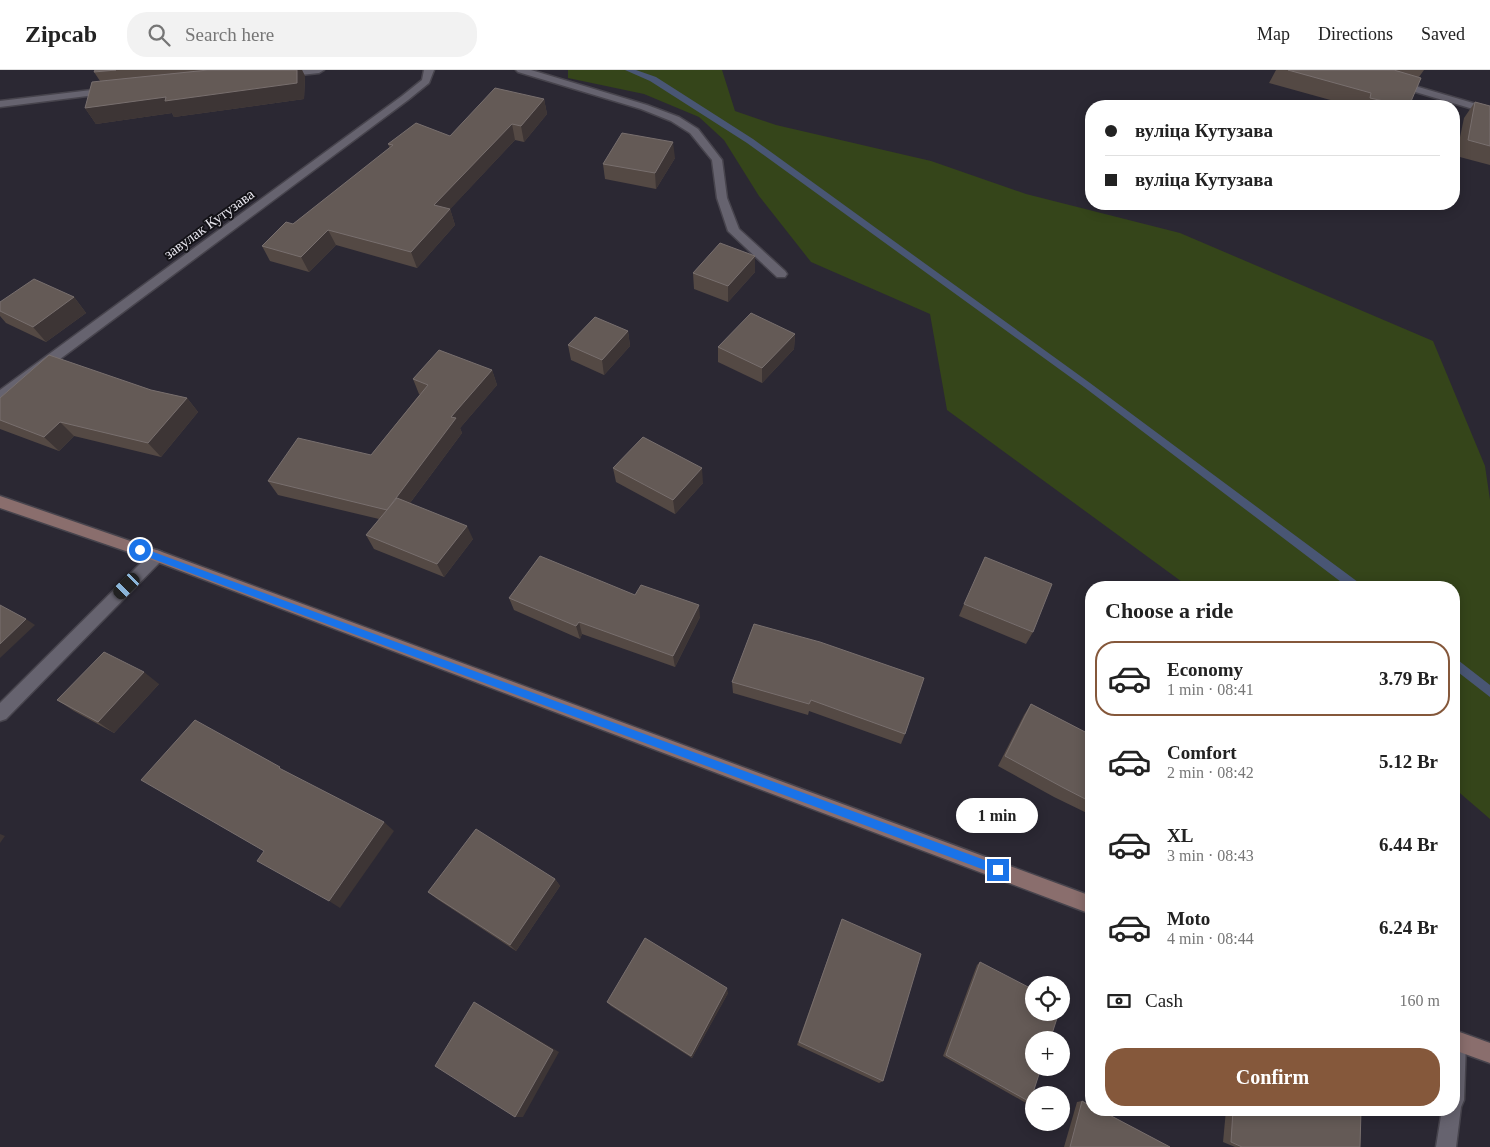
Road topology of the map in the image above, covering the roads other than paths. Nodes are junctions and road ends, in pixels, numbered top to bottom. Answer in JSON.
{"nodes":[{"id":1,"x":319,"y":70,"type":"edge"},
{"id":2,"x":429,"y":70,"type":"edge"},
{"id":3,"x":521,"y":70,"type":"edge"},
{"id":4,"x":271,"y":75,"type":"edge"},
{"id":5,"x":1389,"y":81,"type":"edge"},
{"id":6,"x":118,"y":90,"type":"edge"},
{"id":7,"x":1453,"y":100,"type":"edge"},
{"id":8,"x":1460,"y":102,"type":"edge"},
{"id":9,"x":0,"y":104,"type":"edge"},
{"id":10,"x":1490,"y":111,"type":"edge"},
{"id":11,"x":781,"y":274,"type":"dead end"},
{"id":12,"x":0,"y":397,"type":"edge"},
{"id":13,"x":0,"y":502,"type":"edge"},
{"id":14,"x":157,"y":556,"type":"junction"},
{"id":15,"x":0,"y":714,"type":"edge"},
{"id":16,"x":1085,"y":903,"type":"edge"},
{"id":17,"x":1460,"y":1043,"type":"edge"},
{"id":18,"x":1490,"y":1053,"type":"edge"},
{"id":19,"x":1451,"y":1116,"type":"edge"},
{"id":20,"x":1446,"y":1147,"type":"edge"}],
"edges":[{"from":1,"to":4,"type":"street"},
{"from":2,"to":12,"type":"street","name":"завулак Кутузава"},
{"from":3,"to":11,"type":"street"},
{"from":5,"to":7,"type":"street"},
{"from":6,"to":9,"type":"street"},
{"from":8,"to":10,"type":"street"},
{"from":13,"to":14,"type":"main road"},
{"from":14,"to":15,"type":"street"},
{"from":14,"to":16,"type":"main road"},
{"from":17,"to":18,"type":"main road"},
{"from":19,"to":20,"type":"street"}]}
